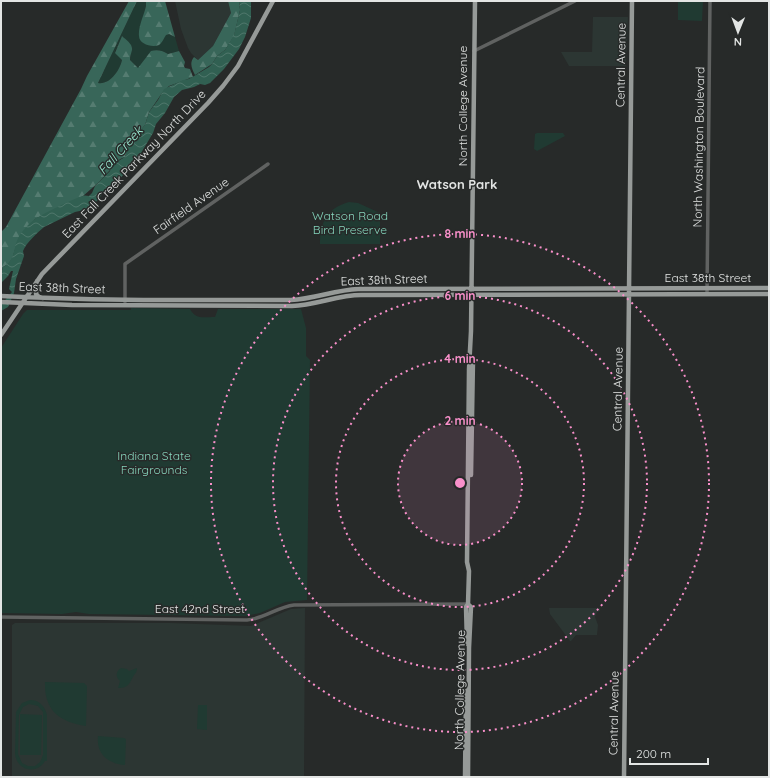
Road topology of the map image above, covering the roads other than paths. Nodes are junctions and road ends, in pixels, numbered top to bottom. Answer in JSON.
{"nodes":[{"id":1,"x":273,"y":1,"type":"edge"},
{"id":2,"x":475,"y":1,"type":"edge"},
{"id":3,"x":575,"y":1,"type":"edge"},
{"id":4,"x":632,"y":1,"type":"edge"},
{"id":5,"x":710,"y":1,"type":"edge"},
{"id":6,"x":474,"y":51,"type":"junction"},
{"id":7,"x":268,"y":164,"type":"dead end"},
{"id":8,"x":37,"y":280,"type":"junction"},
{"id":9,"x":472,"y":288,"type":"junction"},
{"id":10,"x":629,"y":288,"type":"junction"},
{"id":11,"x":707,"y":288,"type":"junction"},
{"id":12,"x":769,"y":288,"type":"edge"},
{"id":13,"x":472,"y":294,"type":"junction"},
{"id":14,"x":629,"y":294,"type":"junction"},
{"id":15,"x":707,"y":294,"type":"junction"},
{"id":16,"x":769,"y":294,"type":"edge"},
{"id":17,"x":1,"y":296,"type":"edge"},
{"id":18,"x":26,"y":298,"type":"junction"},
{"id":19,"x":48,"y":299,"type":"junction"},
{"id":20,"x":125,"y":299,"type":"junction"},
{"id":21,"x":1,"y":302,"type":"edge"},
{"id":22,"x":22,"y":303,"type":"junction"},
{"id":23,"x":124,"y":305,"type":"junction"},
{"id":24,"x":1,"y":335,"type":"edge"},
{"id":25,"x":468,"y":604,"type":"junction"},
{"id":26,"x":1,"y":617,"type":"edge"},
{"id":27,"x":465,"y":777,"type":"edge"},
{"id":28,"x":468,"y":777,"type":"edge"},
{"id":29,"x":624,"y":777,"type":"edge"}],
"edges":[{"from":1,"to":8,"type":"main road","name":"East Fall Creek Parkway North Drive"},
{"from":2,"to":6,"type":"main road","name":"North College Avenue"},
{"from":3,"to":6,"type":"street"},
{"from":4,"to":10,"type":"main road","name":"Central Avenue"},
{"from":5,"to":11,"type":"street","name":"North Washington Boulevard"},
{"from":6,"to":9,"type":"main road","name":"North College Avenue"},
{"from":7,"to":20,"type":"street","name":"Fairfield Avenue"},
{"from":8,"to":18,"type":"main road","name":"East Fall Creek Parkway North Drive"},
{"from":8,"to":19,"type":"main road"},
{"from":9,"to":10,"type":"main road","name":"East 38th Street"},
{"from":9,"to":13,"type":"main road","name":"North College Avenue"},
{"from":9,"to":20,"type":"main road","name":"East 38th Street"},
{"from":10,"to":11,"type":"main road","name":"East 38th Street"},
{"from":10,"to":14,"type":"main road","name":"Central Avenue"},
{"from":11,"to":12,"type":"main road","name":"East 38th Street"},
{"from":11,"to":15,"type":"street","name":"North Washington Boulevard"},
{"from":13,"to":14,"type":"main road","name":"East 38th Street"},
{"from":13,"to":23,"type":"main road","name":"East 38th Street"},
{"from":13,"to":25,"type":"main road","name":"North College Avenue"},
{"from":14,"to":15,"type":"main road","name":"East 38th Street"},
{"from":14,"to":29,"type":"main road","name":"Central Avenue"},
{"from":15,"to":16,"type":"main road","name":"East 38th Street"},
{"from":17,"to":18,"type":"main road","name":"East 38th Street"},
{"from":18,"to":19,"type":"main road","name":"East 38th Street"},
{"from":18,"to":22,"type":"main road","name":"East Fall Creek Parkway North Drive"},
{"from":19,"to":20,"type":"main road","name":"East 38th Street"},
{"from":20,"to":23,"type":"street"},
{"from":21,"to":22,"type":"main road","name":"East 38th Street"},
{"from":22,"to":23,"type":"main road","name":"East 38th Street"},
{"from":22,"to":24,"type":"main road","name":"East Fall Creek Parkway North Drive"},
{"from":25,"to":26,"type":"street","name":"East 42nd Street"},
{"from":25,"to":27,"type":"main road","name":"North College Avenue"},
{"from":25,"to":28,"type":"main road","name":"North College Avenue"}]}
